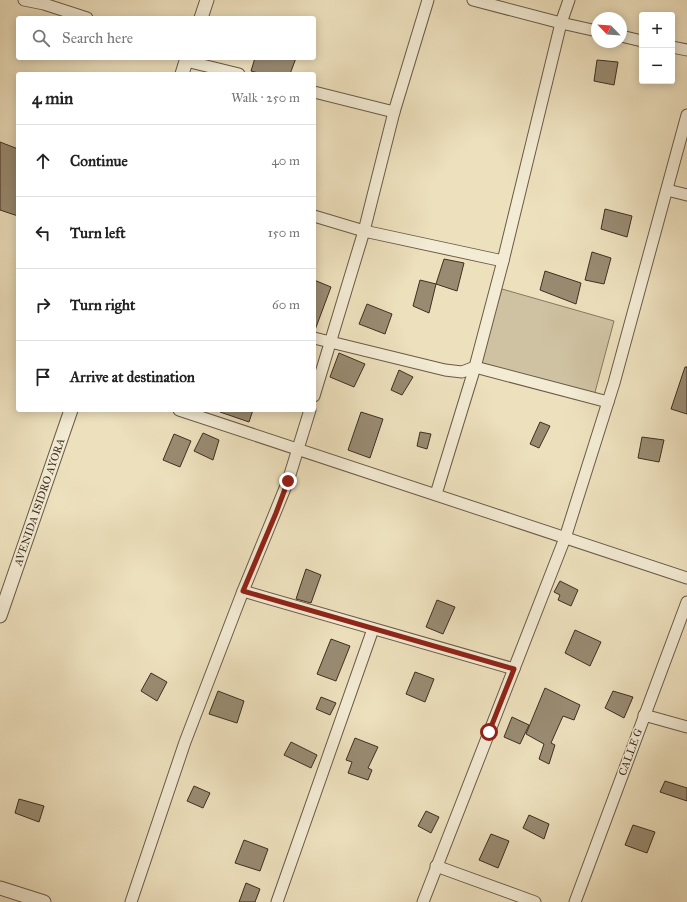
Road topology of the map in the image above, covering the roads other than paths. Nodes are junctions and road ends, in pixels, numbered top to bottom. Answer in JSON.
{"nodes":[{"id":1,"x":24,"y":0,"type":"edge"},
{"id":2,"x":207,"y":0,"type":"edge"},
{"id":3,"x":428,"y":0,"type":"edge"},
{"id":4,"x":473,"y":0,"type":"edge"},
{"id":5,"x":569,"y":0,"type":"edge"},
{"id":6,"x":80,"y":16,"type":"edge"},
{"id":7,"x":202,"y":16,"type":"edge"},
{"id":8,"x":561,"y":23,"type":"junction"},
{"id":9,"x":591,"y":30,"type":"edge"},
{"id":10,"x":627,"y":37,"type":"edge"},
{"id":11,"x":639,"y":40,"type":"edge"},
{"id":12,"x":675,"y":48,"type":"edge"},
{"id":13,"x":687,"y":50,"type":"edge"},
{"id":14,"x":186,"y":60,"type":"edge"},
{"id":15,"x":190,"y":60,"type":"edge"},
{"id":16,"x":183,"y":72,"type":"edge"},
{"id":17,"x":232,"y":72,"type":"edge"},
{"id":18,"x":316,"y":92,"type":"edge"},
{"id":19,"x":394,"y":112,"type":"junction"},
{"id":20,"x":687,"y":115,"type":"edge"},
{"id":21,"x":666,"y":190,"type":"junction"},
{"id":22,"x":687,"y":195,"type":"edge"},
{"id":23,"x":316,"y":217,"type":"edge"},
{"id":24,"x":364,"y":231,"type":"junction"},
{"id":25,"x":503,"y":261,"type":"junction"},
{"id":26,"x":316,"y":338,"type":"edge"},
{"id":27,"x":330,"y":342,"type":"junction"},
{"id":28,"x":475,"y":367,"type":"junction"},
{"id":29,"x":316,"y":389,"type":"edge"},
{"id":30,"x":608,"y":402,"type":"junction"},
{"id":31,"x":70,"y":412,"type":"edge"},
{"id":32,"x":185,"y":412,"type":"edge"},
{"id":33,"x":309,"y":412,"type":"edge"},
{"id":34,"x":298,"y":449,"type":"junction"},
{"id":35,"x":436,"y":494,"type":"junction"},
{"id":36,"x":565,"y":538,"type":"junction"},
{"id":37,"x":687,"y":578,"type":"edge"},
{"id":38,"x":243,"y":591,"type":"junction"},
{"id":39,"x":687,"y":602,"type":"edge"},
{"id":40,"x":0,"y":616,"type":"edge"},
{"id":41,"x":373,"y":629,"type":"junction"},
{"id":42,"x":514,"y":669,"type":"junction"},
{"id":43,"x":644,"y":714,"type":"junction"},
{"id":44,"x":687,"y":727,"type":"edge"},
{"id":45,"x":436,"y":866,"type":"junction"},
{"id":46,"x":0,"y":888,"type":"edge"},
{"id":47,"x":44,"y":902,"type":"edge"},
{"id":48,"x":130,"y":902,"type":"edge"},
{"id":49,"x":277,"y":902,"type":"edge"},
{"id":50,"x":423,"y":902,"type":"edge"},
{"id":51,"x":535,"y":902,"type":"edge"},
{"id":52,"x":575,"y":902,"type":"edge"}],
"edges":[{"from":1,"to":6,"type":"street"},
{"from":2,"to":7,"type":"street"},
{"from":3,"to":19,"type":"street"},
{"from":4,"to":8,"type":"street"},
{"from":5,"to":8,"type":"street"},
{"from":8,"to":9,"type":"street"},
{"from":8,"to":25,"type":"street"},
{"from":10,"to":11,"type":"street"},
{"from":12,"to":13,"type":"street"},
{"from":14,"to":16,"type":"street"},
{"from":15,"to":17,"type":"street"},
{"from":18,"to":19,"type":"street"},
{"from":19,"to":24,"type":"street"},
{"from":20,"to":21,"type":"street"},
{"from":21,"to":22,"type":"street"},
{"from":21,"to":30,"type":"street"},
{"from":23,"to":24,"type":"street"},
{"from":24,"to":25,"type":"street"},
{"from":24,"to":27,"type":"street"},
{"from":25,"to":28,"type":"street"},
{"from":26,"to":27,"type":"street"},
{"from":27,"to":28,"type":"street"},
{"from":27,"to":29,"type":"street"},
{"from":28,"to":30,"type":"street"},
{"from":28,"to":35,"type":"street"},
{"from":30,"to":36,"type":"street"},
{"from":31,"to":40,"type":"street","name":"AVENIDA ISIDRO AYORA"},
{"from":32,"to":34,"type":"street"},
{"from":33,"to":34,"type":"street"},
{"from":34,"to":35,"type":"street"},
{"from":34,"to":38,"type":"street"},
{"from":35,"to":36,"type":"street"},
{"from":36,"to":37,"type":"street"},
{"from":36,"to":42,"type":"street"},
{"from":38,"to":41,"type":"street"},
{"from":38,"to":48,"type":"street"},
{"from":39,"to":43,"type":"street","name":"CALLE G"},
{"from":41,"to":42,"type":"street"},
{"from":41,"to":49,"type":"street"},
{"from":42,"to":45,"type":"street"},
{"from":43,"to":44,"type":"street"},
{"from":43,"to":52,"type":"street","name":"CALLE G"},
{"from":45,"to":50,"type":"street"},
{"from":45,"to":51,"type":"street"},
{"from":46,"to":47,"type":"street"}]}
